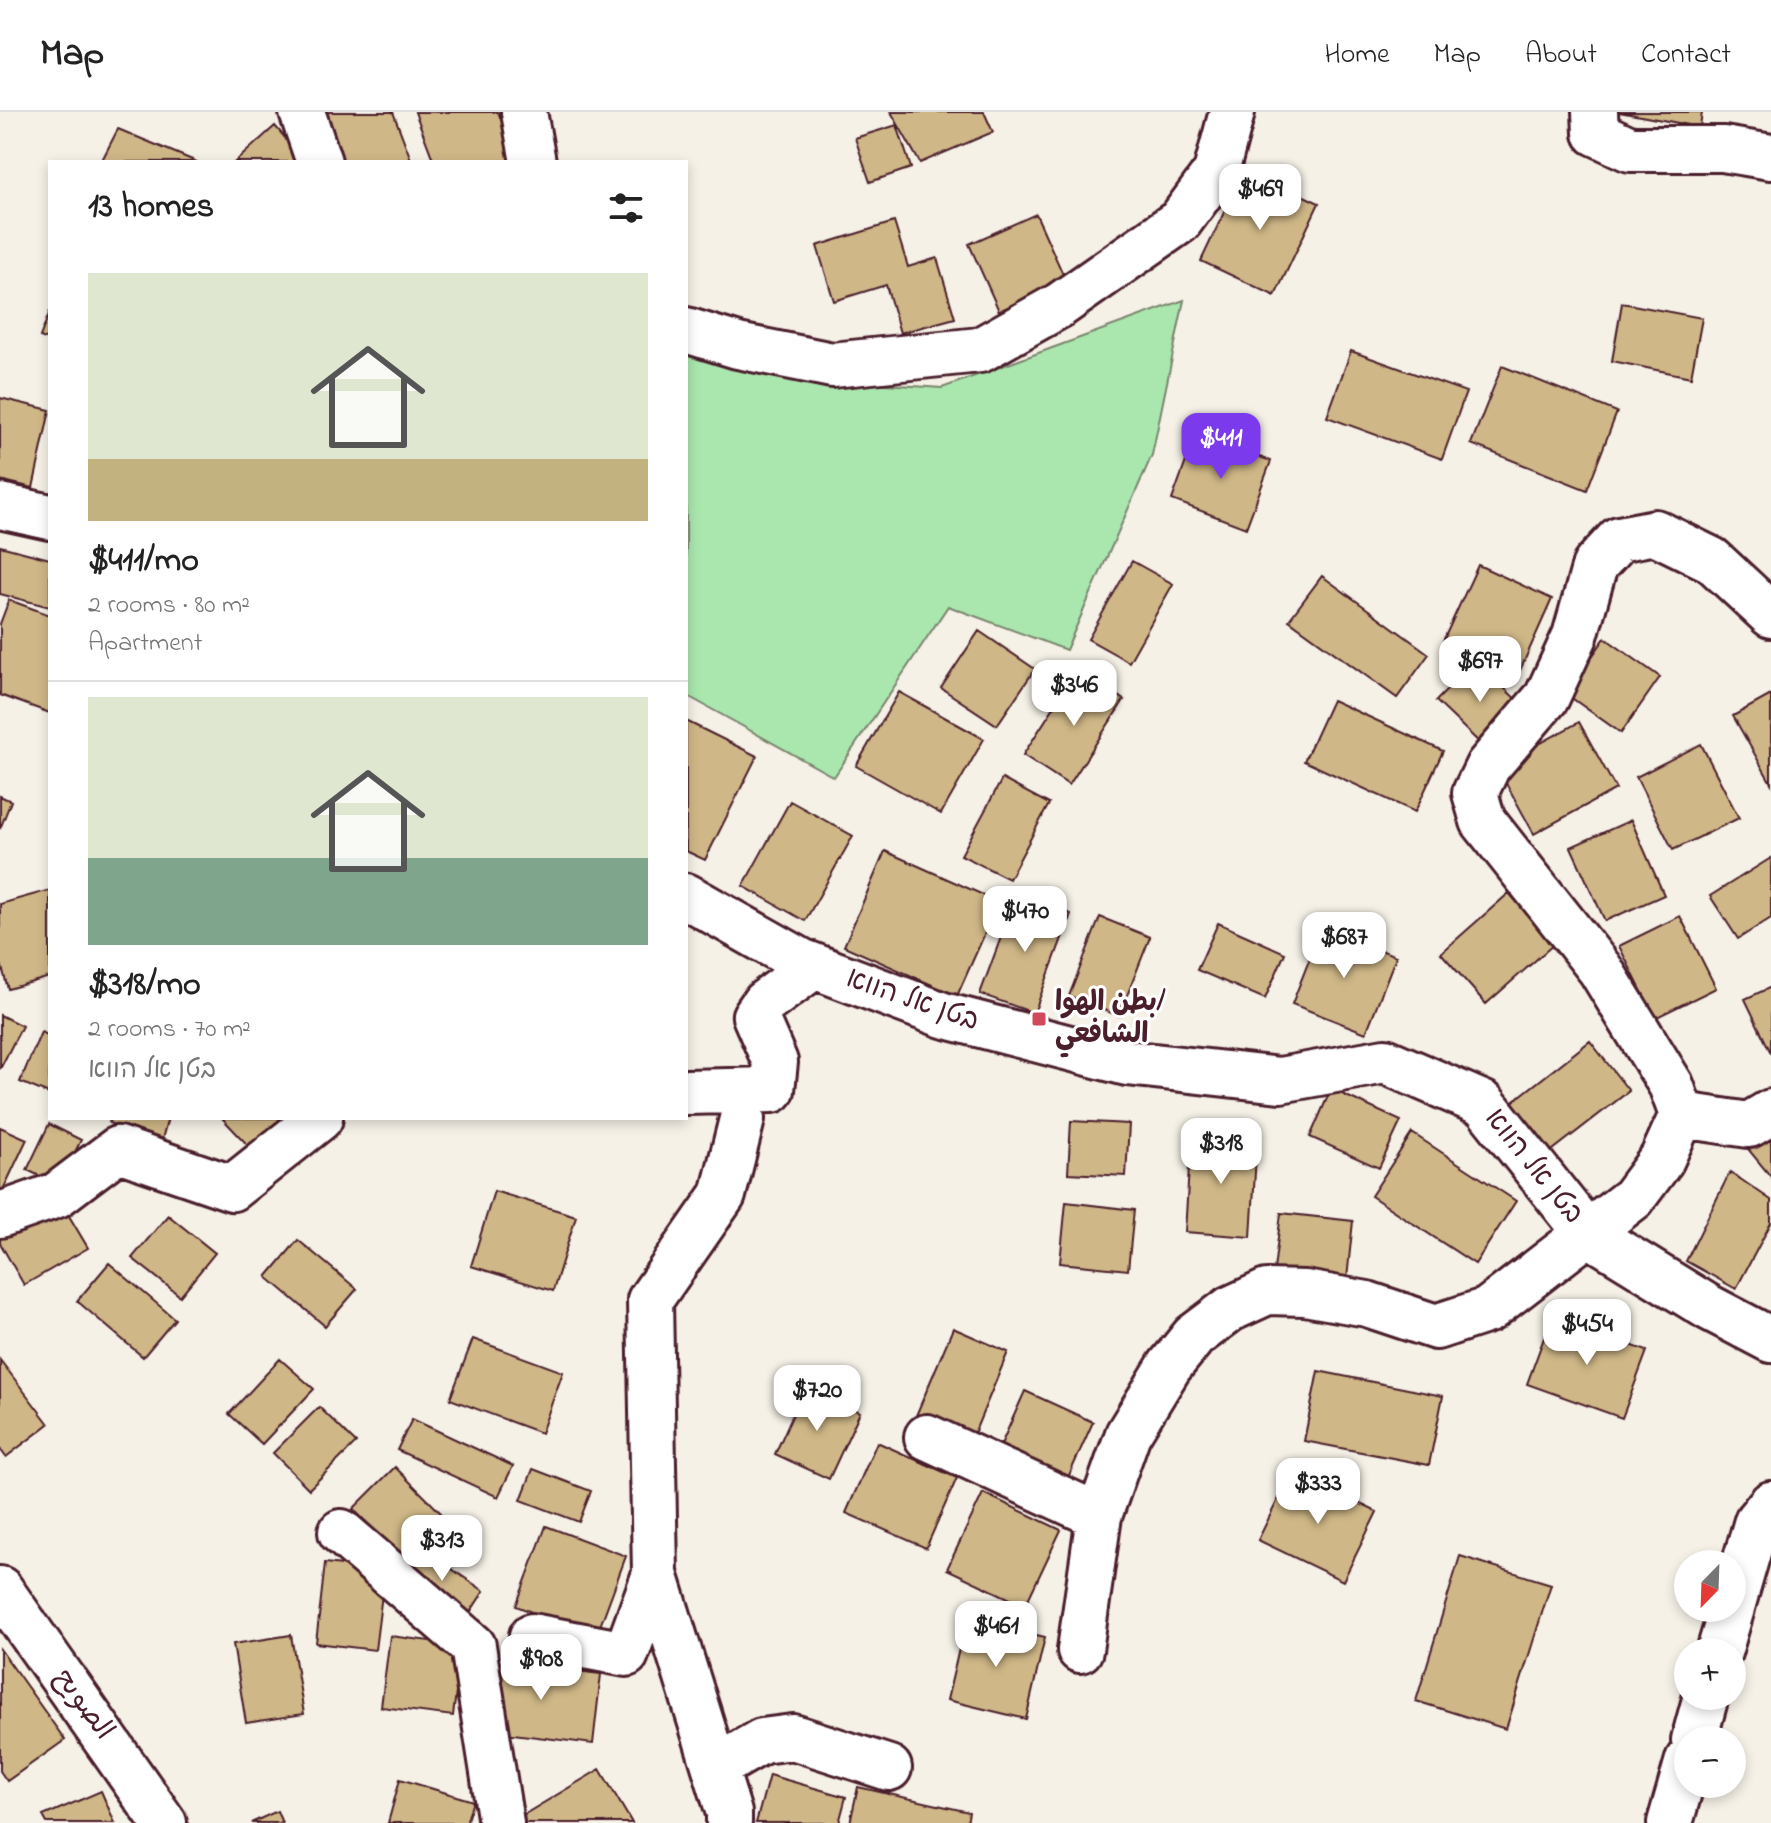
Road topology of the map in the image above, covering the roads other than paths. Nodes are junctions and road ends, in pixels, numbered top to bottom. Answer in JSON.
{"nodes":[{"id":1,"x":302,"y":112,"type":"edge"},
{"id":2,"x":524,"y":112,"type":"edge"},
{"id":3,"x":1232,"y":112,"type":"edge"},
{"id":4,"x":1595,"y":112,"type":"edge"},
{"id":5,"x":1771,"y":157,"type":"edge"},
{"id":6,"x":318,"y":160,"type":"edge"},
{"id":7,"x":533,"y":160,"type":"edge"},
{"id":8,"x":688,"y":331,"type":"edge"},
{"id":9,"x":0,"y":506,"type":"edge"},
{"id":10,"x":48,"y":517,"type":"edge"},
{"id":11,"x":1771,"y":615,"type":"edge"},
{"id":12,"x":688,"y":897,"type":"edge"},
{"id":13,"x":814,"y":966,"type":"junction"},
{"id":14,"x":688,"y":1092,"type":"edge"},
{"id":15,"x":1771,"y":1112,"type":"edge"},
{"id":16,"x":1682,"y":1115,"type":"junction"},
{"id":17,"x":742,"y":1119,"type":"dead end"},
{"id":18,"x":317,"y":1120,"type":"edge"},
{"id":19,"x":0,"y":1215,"type":"edge"},
{"id":20,"x":1586,"y":1232,"type":"junction"},
{"id":21,"x":1771,"y":1340,"type":"edge"},
{"id":22,"x":927,"y":1437,"type":"dead end"},
{"id":23,"x":1771,"y":1504,"type":"edge"},
{"id":24,"x":1099,"y":1516,"type":"junction"},
{"id":25,"x":341,"y":1532,"type":"dead end"},
{"id":26,"x":1746,"y":1559,"type":"edge"},
{"id":27,"x":655,"y":1574,"type":"junction"},
{"id":28,"x":0,"y":1589,"type":"edge"},
{"id":29,"x":532,"y":1636,"type":"dead end"},
{"id":30,"x":1080,"y":1650,"type":"dead end"},
{"id":31,"x":715,"y":1768,"type":"junction"},
{"id":32,"x":889,"y":1768,"type":"dead end"},
{"id":33,"x":1677,"y":1798,"type":"edge"},
{"id":34,"x":164,"y":1823,"type":"edge"},
{"id":35,"x":501,"y":1823,"type":"edge"},
{"id":36,"x":729,"y":1823,"type":"edge"},
{"id":37,"x":1670,"y":1823,"type":"edge"}],
"edges":[{"from":1,"to":6,"type":"street"},
{"from":2,"to":7,"type":"street"},
{"from":3,"to":8,"type":"street"},
{"from":4,"to":5,"type":"street"},
{"from":9,"to":10,"type":"street"},
{"from":11,"to":16,"type":"street"},
{"from":12,"to":13,"type":"street","name":"בטן אל הווא"},
{"from":13,"to":14,"type":"street"},
{"from":13,"to":20,"type":"street","name":"בטן אל הווא"},
{"from":15,"to":16,"type":"street"},
{"from":16,"to":20,"type":"street"},
{"from":17,"to":27,"type":"street"},
{"from":18,"to":19,"type":"street"},
{"from":20,"to":21,"type":"street","name":"בטן אל הווא"},
{"from":20,"to":24,"type":"street"},
{"from":22,"to":24,"type":"street"},
{"from":23,"to":26,"type":"street"},
{"from":24,"to":30,"type":"street"},
{"from":25,"to":35,"type":"street"},
{"from":27,"to":29,"type":"street"},
{"from":27,"to":31,"type":"street"},
{"from":28,"to":34,"type":"street","name":"الصويح"},
{"from":31,"to":32,"type":"street"},
{"from":31,"to":36,"type":"street"},
{"from":33,"to":37,"type":"street"}]}
